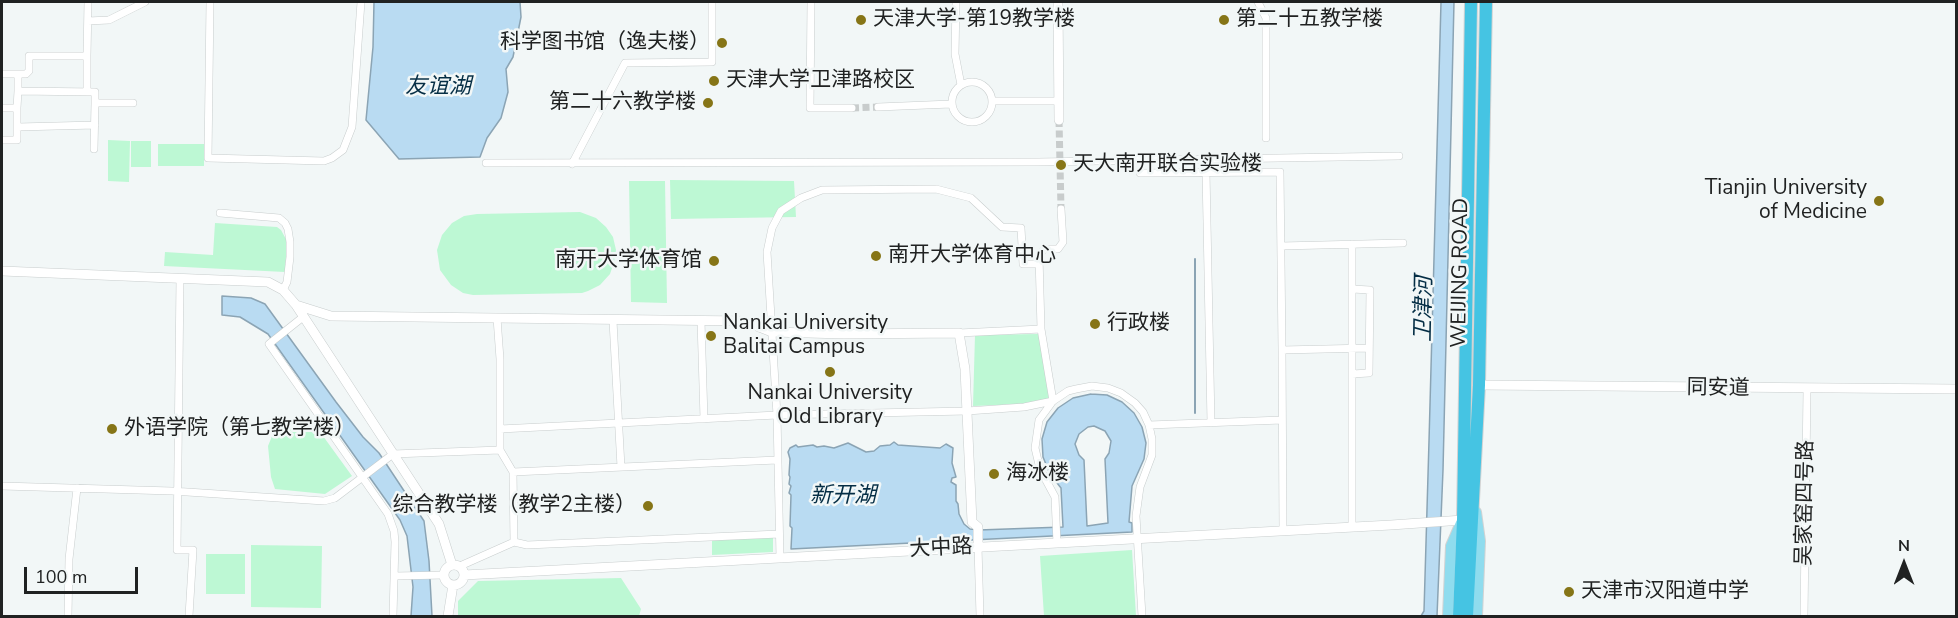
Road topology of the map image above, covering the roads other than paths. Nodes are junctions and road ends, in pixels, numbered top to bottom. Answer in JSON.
{"nodes":[{"id":1,"x":88,"y":2,"type":"edge"},
{"id":2,"x":145,"y":2,"type":"edge"},
{"id":3,"x":210,"y":2,"type":"edge"},
{"id":4,"x":361,"y":2,"type":"edge"},
{"id":5,"x":712,"y":2,"type":"edge"},
{"id":6,"x":811,"y":2,"type":"edge"},
{"id":7,"x":956,"y":2,"type":"edge"},
{"id":8,"x":1058,"y":2,"type":"edge"},
{"id":9,"x":1258,"y":2,"type":"edge"},
{"id":10,"x":1471,"y":2,"type":"edge"},
{"id":11,"x":1486,"y":2,"type":"edge"},
{"id":12,"x":88,"y":21,"type":"junction"},
{"id":13,"x":87,"y":56,"type":"junction"},
{"id":14,"x":2,"y":74,"type":"edge"},
{"id":15,"x":18,"y":74,"type":"junction"},
{"id":16,"x":961,"y":85,"type":"junction"},
{"id":17,"x":18,"y":91,"type":"junction"},
{"id":18,"x":87,"y":92,"type":"junction"},
{"id":19,"x":993,"y":101,"type":"junction"},
{"id":20,"x":1059,"y":101,"type":"junction"},
{"id":21,"x":95,"y":103,"type":"junction"},
{"id":22,"x":133,"y":104,"type":"dead end"},
{"id":23,"x":951,"y":104,"type":"junction"},
{"id":24,"x":878,"y":107,"type":"tunnel mouth"},
{"id":25,"x":2,"y":108,"type":"edge"},
{"id":26,"x":17,"y":108,"type":"junction"},
{"id":27,"x":852,"y":108,"type":"tunnel mouth"},
{"id":28,"x":1059,"y":120,"type":"tunnel mouth"},
{"id":29,"x":95,"y":125,"type":"junction"},
{"id":30,"x":18,"y":127,"type":"junction"},
{"id":31,"x":1266,"y":138,"type":"dead end"},
{"id":32,"x":2,"y":140,"type":"edge"},
{"id":33,"x":94,"y":149,"type":"dead end"},
{"id":34,"x":1399,"y":156,"type":"dead end"},
{"id":35,"x":486,"y":163,"type":"dead end"},
{"id":36,"x":572,"y":164,"type":"junction"},
{"id":37,"x":1206,"y":172,"type":"junction"},
{"id":38,"x":1140,"y":173,"type":"dead end"},
{"id":39,"x":1061,"y":209,"type":"tunnel mouth"},
{"id":40,"x":220,"y":213,"type":"dead end"},
{"id":41,"x":1403,"y":243,"type":"dead end"},
{"id":42,"x":1352,"y":244,"type":"junction"},
{"id":43,"x":1281,"y":246,"type":"junction"},
{"id":44,"x":1039,"y":264,"type":"junction"},
{"id":45,"x":2,"y":271,"type":"edge"},
{"id":46,"x":180,"y":278,"type":"junction"},
{"id":47,"x":1352,"y":289,"type":"junction"},
{"id":48,"x":283,"y":290,"type":"junction"},
{"id":49,"x":296,"y":305,"type":"junction"},
{"id":50,"x":303,"y":317,"type":"junction"},
{"id":51,"x":497,"y":318,"type":"junction"},
{"id":52,"x":613,"y":321,"type":"junction"},
{"id":53,"x":701,"y":321,"type":"junction"},
{"id":54,"x":1041,"y":329,"type":"junction"},
{"id":55,"x":772,"y":332,"type":"junction"},
{"id":56,"x":959,"y":333,"type":"junction"},
{"id":57,"x":1369,"y":348,"type":"junction"},
{"id":58,"x":1352,"y":349,"type":"junction"},
{"id":59,"x":1282,"y":350,"type":"junction"},
{"id":60,"x":1352,"y":374,"type":"junction"},
{"id":61,"x":1479,"y":386,"type":"junction"},
{"id":62,"x":1956,"y":389,"type":"edge"},
{"id":63,"x":1807,"y":390,"type":"junction"},
{"id":64,"x":1053,"y":401,"type":"junction"},
{"id":65,"x":967,"y":411,"type":"junction"},
{"id":66,"x":777,"y":415,"type":"junction"},
{"id":67,"x":704,"y":419,"type":"junction"},
{"id":68,"x":1282,"y":420,"type":"junction"},
{"id":69,"x":619,"y":423,"type":"junction"},
{"id":70,"x":1211,"y":423,"type":"junction"},
{"id":71,"x":1149,"y":425,"type":"junction"},
{"id":72,"x":500,"y":429,"type":"junction"},
{"id":73,"x":500,"y":450,"type":"junction"},
{"id":74,"x":393,"y":454,"type":"junction"},
{"id":75,"x":777,"y":460,"type":"junction"},
{"id":76,"x":621,"y":467,"type":"junction"},
{"id":77,"x":513,"y":472,"type":"junction"},
{"id":78,"x":362,"y":479,"type":"junction"},
{"id":79,"x":2,"y":486,"type":"edge"},
{"id":80,"x":77,"y":488,"type":"junction"},
{"id":81,"x":178,"y":492,"type":"junction"},
{"id":82,"x":1474,"y":494,"type":"junction"},
{"id":83,"x":1463,"y":519,"type":"junction"},
{"id":84,"x":1352,"y":527,"type":"junction"},
{"id":85,"x":1283,"y":531,"type":"junction"},
{"id":86,"x":779,"y":534,"type":"junction"},
{"id":87,"x":1137,"y":539,"type":"junction"},
{"id":88,"x":1057,"y":540,"type":"junction"},
{"id":89,"x":514,"y":542,"type":"junction"},
{"id":90,"x":978,"y":545,"type":"junction"},
{"id":91,"x":1467,"y":545,"type":"junction"},
{"id":92,"x":780,"y":558,"type":"junction"},
{"id":93,"x":459,"y":569,"type":"junction"},
{"id":94,"x":444,"y":575,"type":"junction"},
{"id":95,"x":395,"y":576,"type":"junction"},
{"id":96,"x":453,"y":585,"type":"junction"},
{"id":97,"x":68,"y":616,"type":"edge"},
{"id":98,"x":189,"y":616,"type":"edge"},
{"id":99,"x":393,"y":616,"type":"edge"},
{"id":100,"x":448,"y":616,"type":"edge"},
{"id":101,"x":980,"y":616,"type":"edge"},
{"id":102,"x":1142,"y":616,"type":"edge"},
{"id":103,"x":1448,"y":616,"type":"edge"},
{"id":104,"x":1459,"y":616,"type":"edge"},
{"id":105,"x":1467,"y":616,"type":"edge"},
{"id":106,"x":1477,"y":616,"type":"edge"},
{"id":107,"x":1804,"y":616,"type":"edge"}],
"edges":[{"from":1,"to":12,"type":"street"},
{"from":2,"to":12,"type":"street"},
{"from":3,"to":4,"type":"street"},
{"from":5,"to":36,"type":"street"},
{"from":6,"to":27,"type":"street"},
{"from":7,"to":16,"type":"street"},
{"from":8,"to":20,"type":"street"},
{"from":9,"to":31,"type":"street"},
{"from":10,"to":83,"type":"highway","name":"WEIJING ROAD"},
{"from":11,"to":61,"type":"highway","name":"WEIJING ROAD"},
{"from":12,"to":13,"type":"street"},
{"from":13,"to":15,"type":"street"},
{"from":13,"to":18,"type":"street"},
{"from":14,"to":15,"type":"street"},
{"from":15,"to":17,"type":"street"},
{"from":16,"to":19,"type":"street"},
{"from":16,"to":23,"type":"street"},
{"from":17,"to":18,"type":"street"},
{"from":17,"to":26,"type":"street"},
{"from":18,"to":21,"type":"street"},
{"from":19,"to":20,"type":"street"},
{"from":19,"to":23,"type":"street"},
{"from":20,"to":28,"type":"street"},
{"from":21,"to":22,"type":"street"},
{"from":21,"to":29,"type":"street"},
{"from":23,"to":24,"type":"street"},
{"from":25,"to":26,"type":"street"},
{"from":26,"to":30,"type":"street"},
{"from":29,"to":30,"type":"street"},
{"from":29,"to":33,"type":"street"},
{"from":30,"to":32,"type":"street"},
{"from":34,"to":36,"type":"street"},
{"from":35,"to":36,"type":"street"},
{"from":37,"to":38,"type":"street"},
{"from":37,"to":43,"type":"street"},
{"from":37,"to":70,"type":"street"},
{"from":39,"to":44,"type":"street"},
{"from":40,"to":48,"type":"street"},
{"from":41,"to":42,"type":"street"},
{"from":42,"to":43,"type":"street"},
{"from":42,"to":47,"type":"street"},
{"from":43,"to":59,"type":"street"},
{"from":44,"to":54,"type":"street"},
{"from":44,"to":55,"type":"street"},
{"from":45,"to":46,"type":"street"},
{"from":46,"to":48,"type":"street"},
{"from":46,"to":81,"type":"street"},
{"from":47,"to":57,"type":"street"},
{"from":47,"to":58,"type":"street"},
{"from":48,"to":49,"type":"street"},
{"from":49,"to":50,"type":"street"},
{"from":49,"to":51,"type":"street"},
{"from":50,"to":74,"type":"street"},
{"from":50,"to":78,"type":"street"},
{"from":51,"to":52,"type":"street"},
{"from":51,"to":72,"type":"street"},
{"from":52,"to":53,"type":"street"},
{"from":52,"to":69,"type":"street"},
{"from":53,"to":55,"type":"street"},
{"from":53,"to":67,"type":"street"},
{"from":54,"to":56,"type":"street"},
{"from":54,"to":64,"type":"street"},
{"from":55,"to":56,"type":"street"},
{"from":55,"to":66,"type":"street"},
{"from":56,"to":65,"type":"street"},
{"from":57,"to":58,"type":"street"},
{"from":57,"to":60,"type":"street"},
{"from":58,"to":59,"type":"street"},
{"from":58,"to":60,"type":"street"},
{"from":59,"to":68,"type":"street"},
{"from":60,"to":84,"type":"street"},
{"from":61,"to":63,"type":"street","name":"同安道"},
{"from":61,"to":82,"type":"highway","name":"WEIJING ROAD"},
{"from":62,"to":63,"type":"street","name":"同安道"},
{"from":63,"to":107,"type":"street","name":"吴家窑四号路"},
{"from":64,"to":65,"type":"street"},
{"from":64,"to":71,"type":"street"},
{"from":64,"to":88,"type":"street"},
{"from":65,"to":66,"type":"street"},
{"from":65,"to":90,"type":"street"},
{"from":66,"to":67,"type":"street"},
{"from":66,"to":75,"type":"street"},
{"from":67,"to":69,"type":"street"},
{"from":68,"to":70,"type":"street"},
{"from":68,"to":85,"type":"street"},
{"from":69,"to":72,"type":"street"},
{"from":69,"to":76,"type":"street"},
{"from":70,"to":71,"type":"street"},
{"from":71,"to":87,"type":"street"},
{"from":72,"to":73,"type":"street"},
{"from":73,"to":74,"type":"street"},
{"from":73,"to":77,"type":"street"},
{"from":74,"to":78,"type":"street"},
{"from":74,"to":93,"type":"street"},
{"from":75,"to":76,"type":"street"},
{"from":75,"to":86,"type":"street"},
{"from":76,"to":77,"type":"street"},
{"from":77,"to":89,"type":"street"},
{"from":78,"to":81,"type":"street"},
{"from":78,"to":95,"type":"street"},
{"from":79,"to":80,"type":"street"},
{"from":80,"to":81,"type":"street"},
{"from":80,"to":97,"type":"street"},
{"from":81,"to":98,"type":"street"},
{"from":82,"to":91,"type":"highway","name":"WEIJING ROAD"},
{"from":82,"to":106,"type":"main road"},
{"from":83,"to":84,"type":"street","name":"大中路"},
{"from":83,"to":91,"type":"highway","name":"WEIJING ROAD"},
{"from":83,"to":103,"type":"main road"},
{"from":84,"to":85,"type":"street","name":"大中路"},
{"from":85,"to":87,"type":"street","name":"大中路"},
{"from":86,"to":89,"type":"street"},
{"from":86,"to":92,"type":"street"},
{"from":87,"to":88,"type":"street","name":"大中路"},
{"from":87,"to":102,"type":"street"},
{"from":88,"to":90,"type":"street","name":"大中路"},
{"from":89,"to":93,"type":"street"},
{"from":90,"to":92,"type":"street","name":"大中路"},
{"from":90,"to":101,"type":"street"},
{"from":91,"to":104,"type":"highway"},
{"from":91,"to":105,"type":"highway"},
{"from":92,"to":93,"type":"street","name":"大中路"},
{"from":93,"to":94,"type":"street"},
{"from":93,"to":96,"type":"street"},
{"from":94,"to":95,"type":"street"},
{"from":94,"to":96,"type":"street"},
{"from":95,"to":99,"type":"street"},
{"from":96,"to":100,"type":"street"}]}
